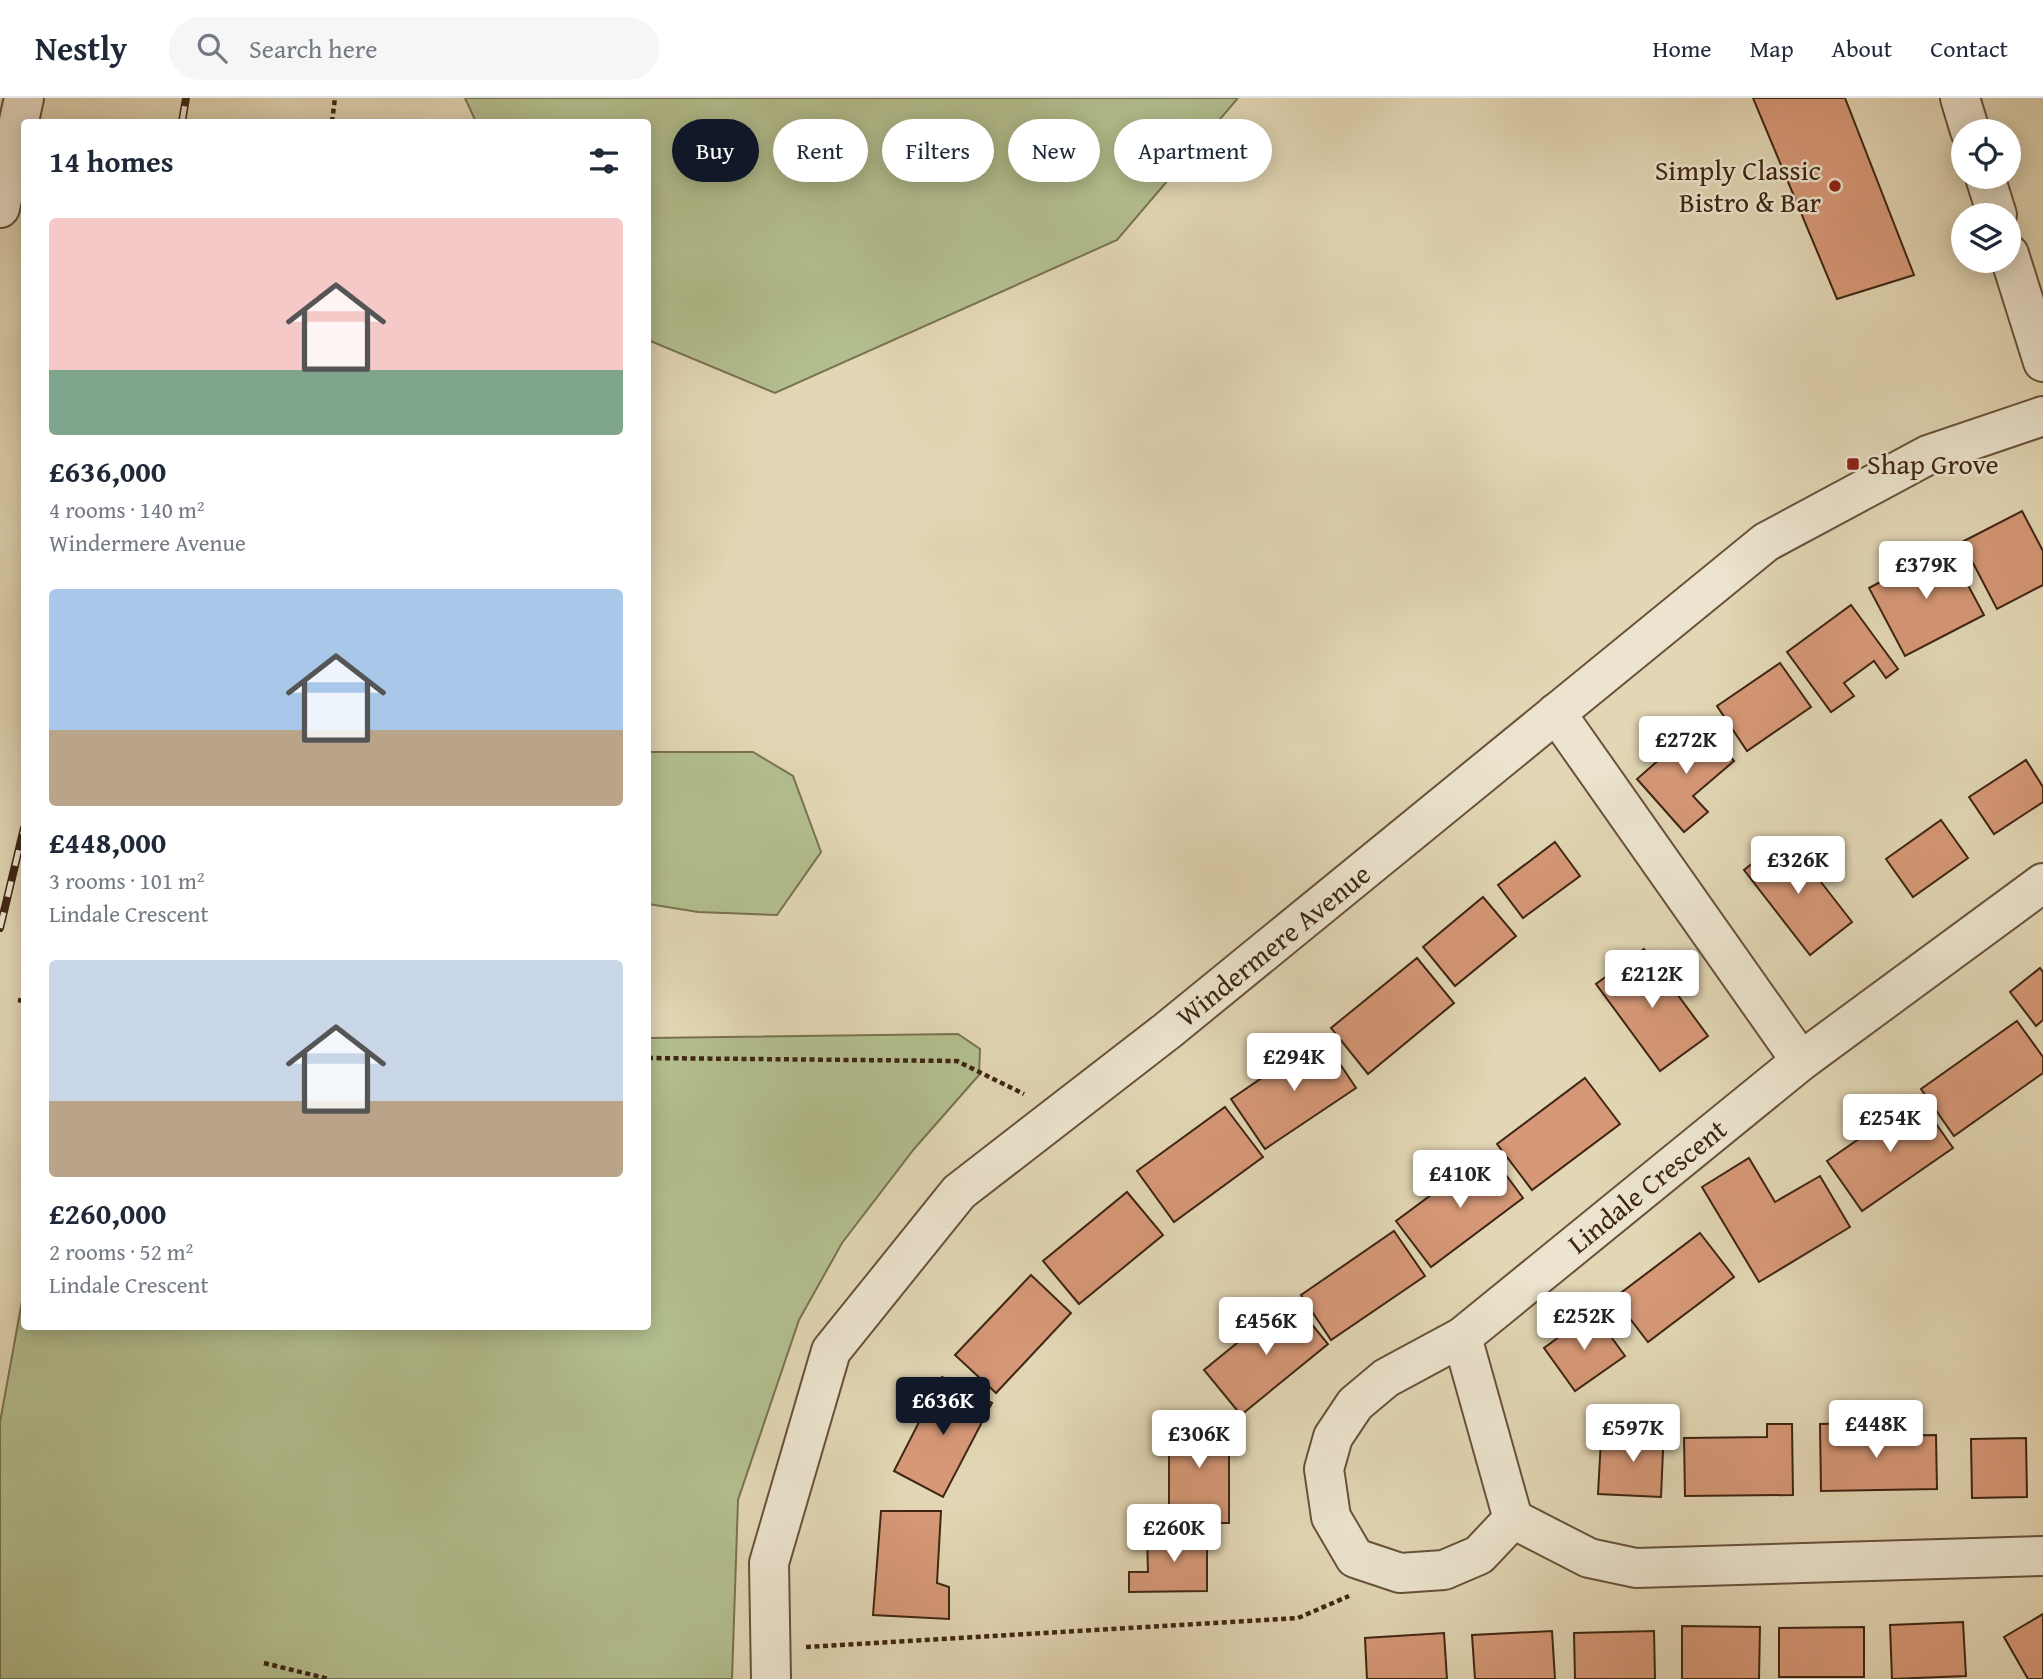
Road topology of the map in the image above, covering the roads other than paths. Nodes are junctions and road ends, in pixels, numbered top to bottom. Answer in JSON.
{"nodes":[{"id":1,"x":24,"y":98,"type":"edge"},
{"id":2,"x":1960,"y":98,"type":"edge"},
{"id":3,"x":1966,"y":119,"type":"edge"},
{"id":4,"x":0,"y":208,"type":"edge"},
{"id":5,"x":2015,"y":273,"type":"edge"},
{"id":6,"x":2043,"y":362,"type":"edge"},
{"id":7,"x":2043,"y":416,"type":"edge"},
{"id":8,"x":1556,"y":713,"type":"junction"},
{"id":9,"x":2043,"y":883,"type":"edge"},
{"id":10,"x":1801,"y":1061,"type":"junction"},
{"id":11,"x":1462,"y":1337,"type":"junction"},
{"id":12,"x":1513,"y":1519,"type":"junction"},
{"id":13,"x":2043,"y":1556,"type":"edge"},
{"id":14,"x":771,"y":1664,"type":"edge"}],
"edges":[{"from":1,"to":4,"type":"street"},
{"from":2,"to":3,"type":"street"},
{"from":5,"to":6,"type":"street"},
{"from":7,"to":8,"type":"street","name":"Windermere Avenue"},
{"from":8,"to":10,"type":"street"},
{"from":8,"to":14,"type":"street","name":"Windermere Avenue"},
{"from":9,"to":10,"type":"street","name":"Lindale Crescent"},
{"from":10,"to":11,"type":"street","name":"Lindale Crescent"},
{"from":11,"to":12,"type":"street"},
{"from":11,"to":12,"type":"street","name":"Lindale Crescent"},
{"from":12,"to":13,"type":"street"}]}
